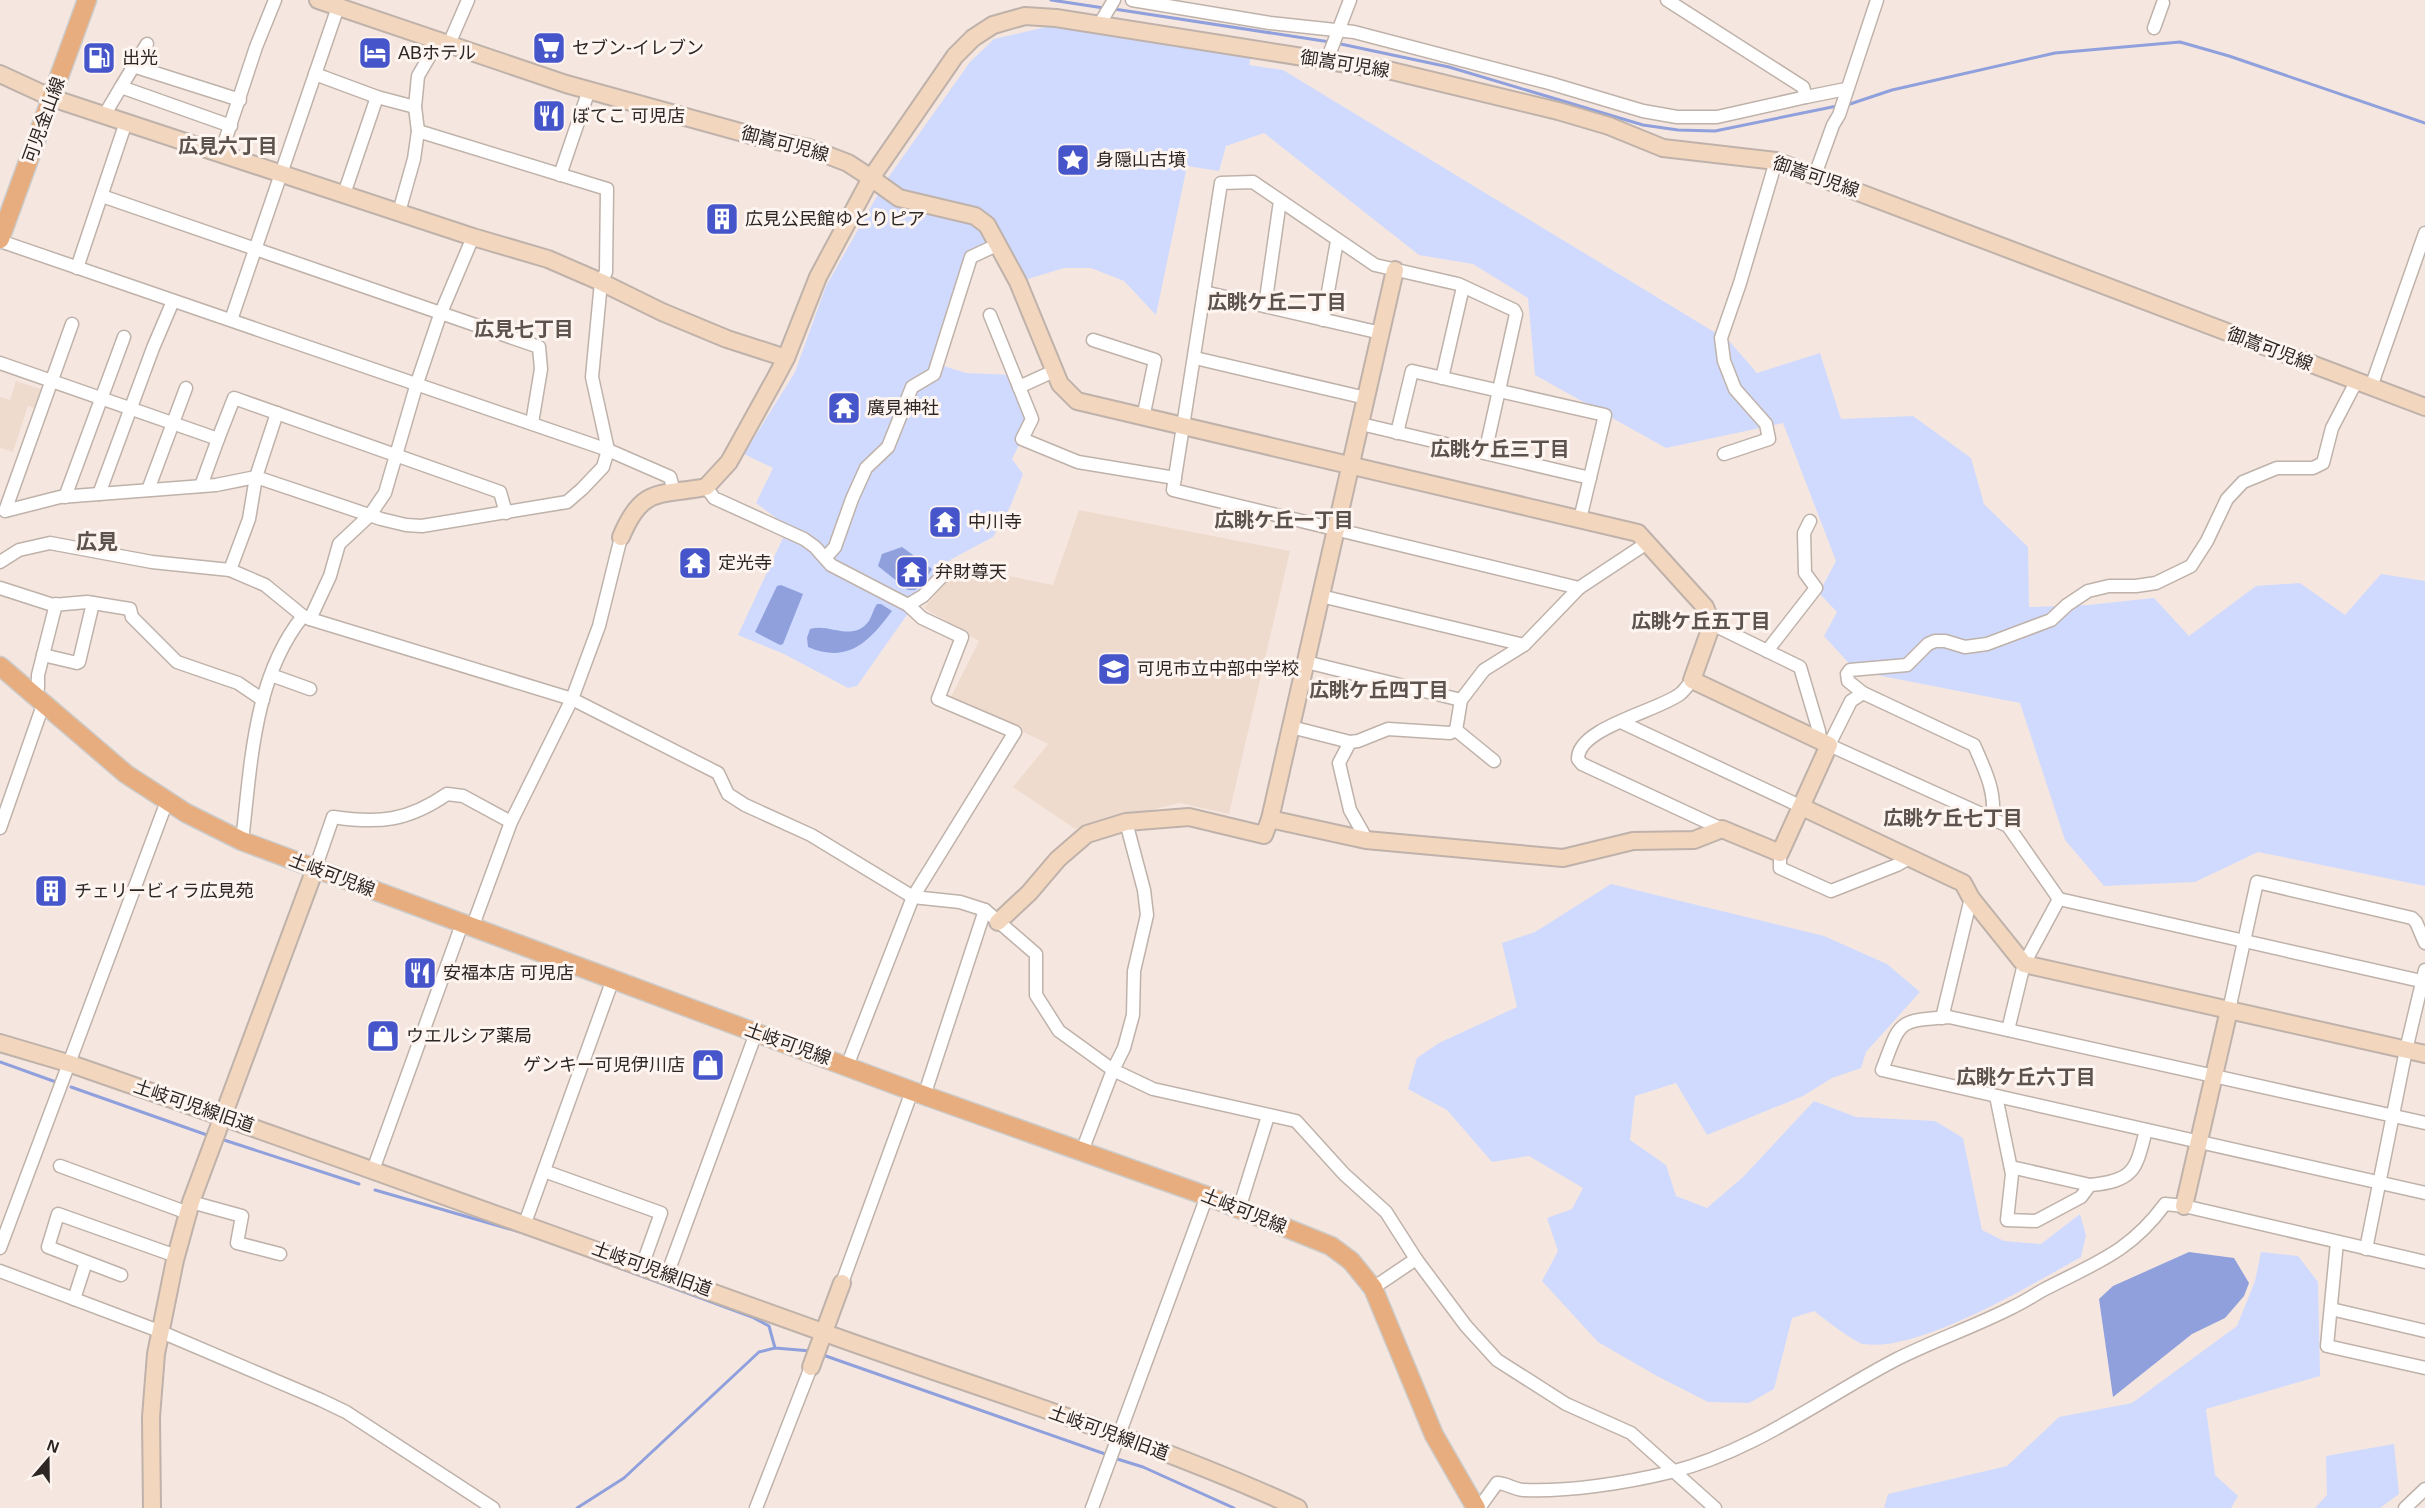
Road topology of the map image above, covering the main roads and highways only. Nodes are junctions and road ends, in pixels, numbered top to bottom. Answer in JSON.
{"nodes":[{"id":1,"x":87,"y":0,"type":"edge"},
{"id":2,"x":0,"y":240,"type":"edge"},
{"id":3,"x":0,"y":666,"type":"edge"},
{"id":4,"x":1478,"y":1508,"type":"edge"}],
"edges":[{"from":1,"to":2,"type":"main road","name":"可児金山線"},
{"from":3,"to":4,"type":"main road","name":"土岐可児線"}]}
